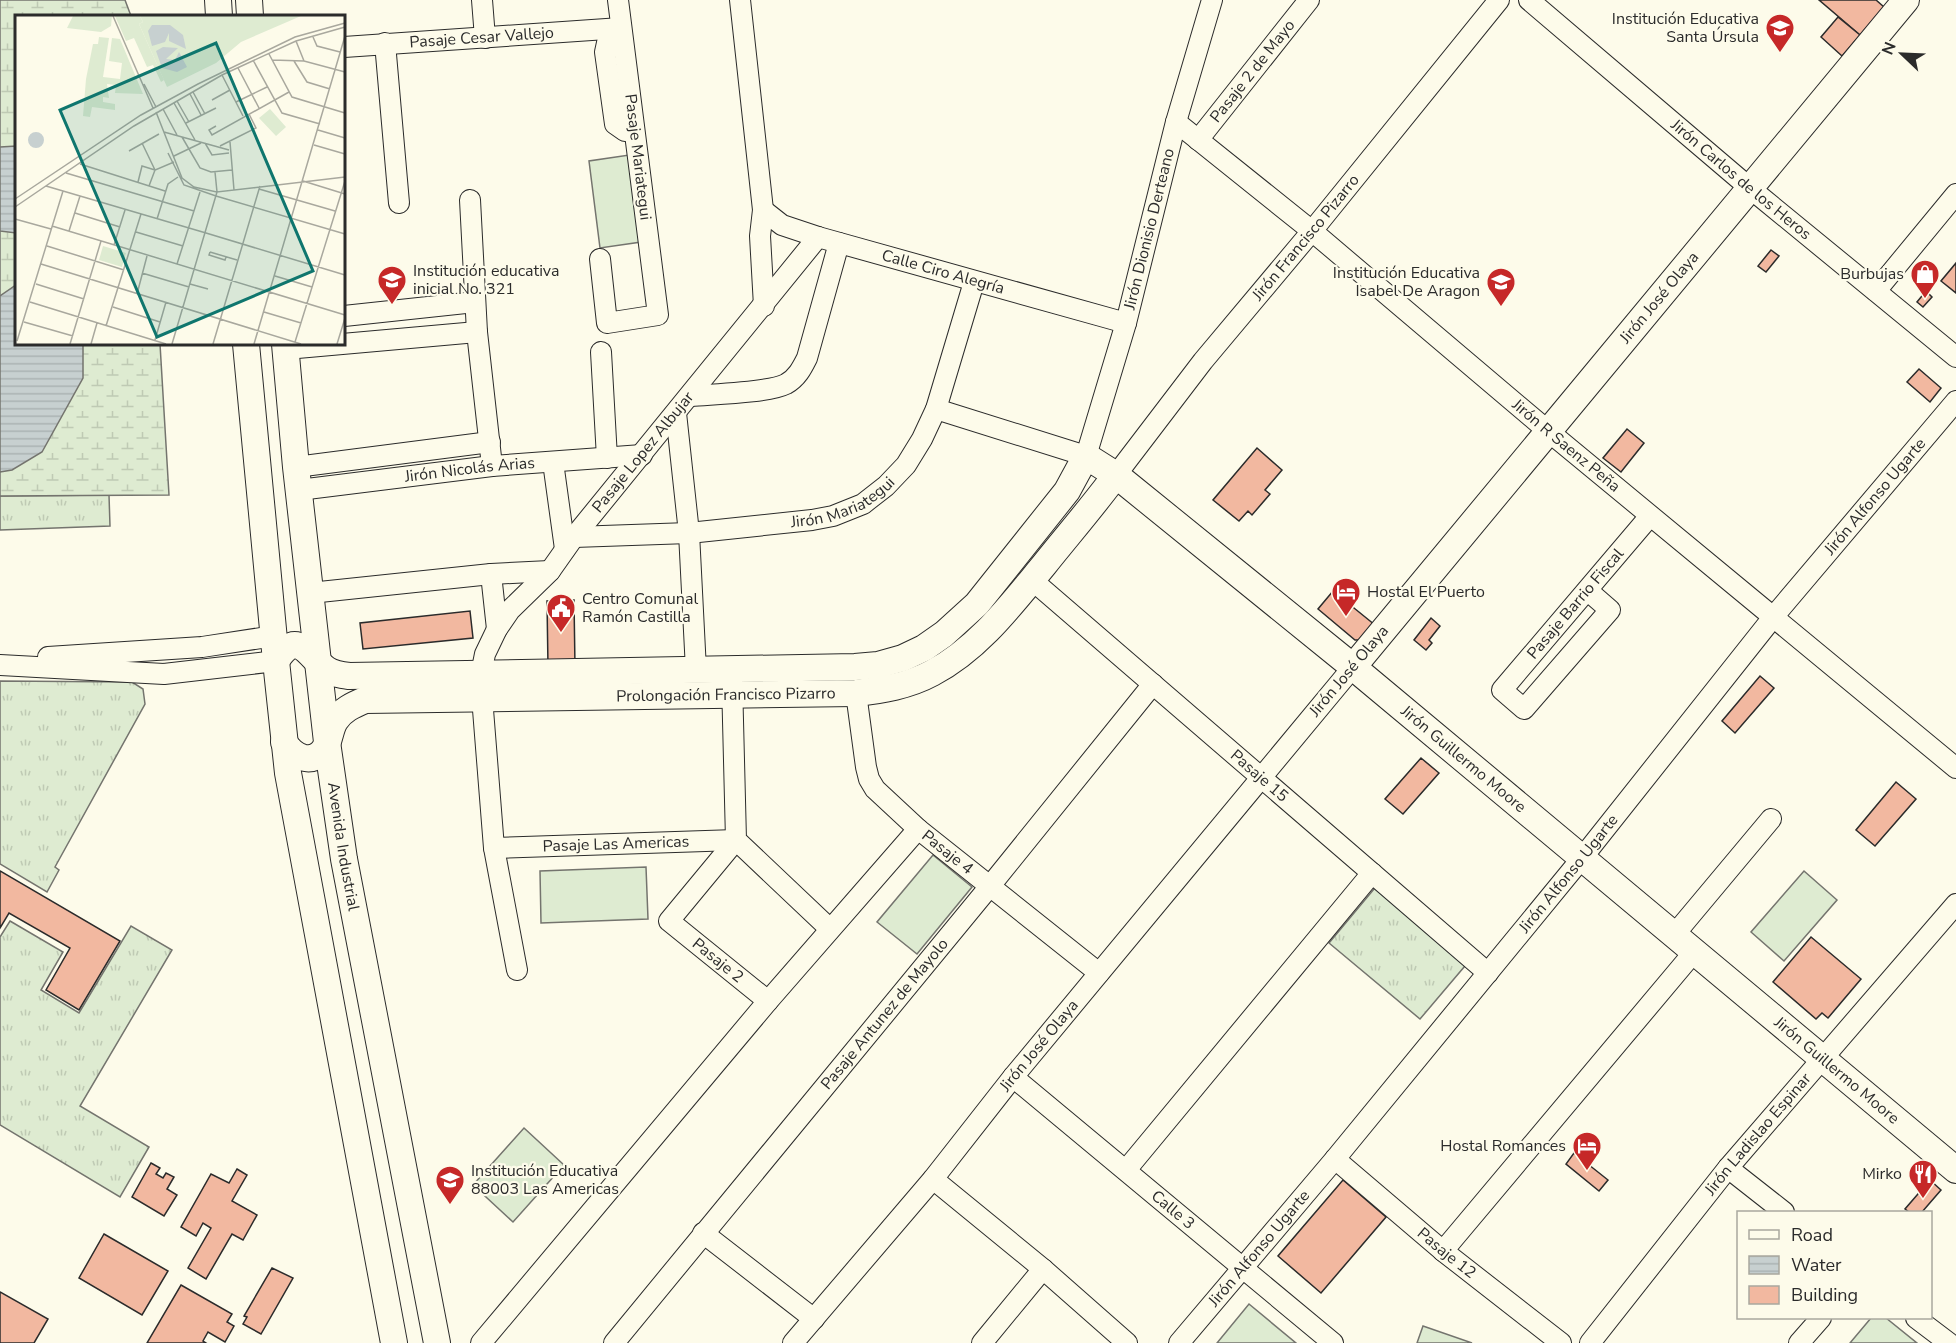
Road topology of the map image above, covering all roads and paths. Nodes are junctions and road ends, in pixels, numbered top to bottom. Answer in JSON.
{"nodes":[{"id":1,"x":218,"y":0,"type":"edge"},
{"id":2,"x":249,"y":0,"type":"edge"},
{"id":3,"x":483,"y":0,"type":"edge"},
{"id":4,"x":618,"y":0,"type":"edge"},
{"id":5,"x":740,"y":0,"type":"edge"},
{"id":6,"x":1212,"y":0,"type":"edge"},
{"id":7,"x":1309,"y":0,"type":"edge"},
{"id":8,"x":1499,"y":0,"type":"edge"},
{"id":9,"x":1529,"y":0,"type":"edge"},
{"id":10,"x":1906,"y":0,"type":"edge"},
{"id":11,"x":219,"y":15,"type":"edge"},
{"id":12,"x":250,"y":15,"type":"edge"},
{"id":13,"x":615,"y":28,"type":"junction"},
{"id":14,"x":485,"y":38,"type":"junction"},
{"id":15,"x":384,"y":43,"type":"junction"},
{"id":16,"x":345,"y":47,"type":"edge"},
{"id":17,"x":1176,"y":122,"type":"junction"},
{"id":18,"x":1198,"y":140,"type":"junction"},
{"id":19,"x":1751,"y":189,"type":"junction"},
{"id":20,"x":1956,"y":194,"type":"edge"},
{"id":21,"x":470,"y":200,"type":"dead end"},
{"id":22,"x":399,"y":203,"type":"dead end"},
{"id":23,"x":763,"y":210,"type":"junction"},
{"id":24,"x":1311,"y":231,"type":"junction"},
{"id":25,"x":818,"y":237,"type":"junction"},
{"id":26,"x":839,"y":243,"type":"junction"},
{"id":27,"x":600,"y":259,"type":"dead end"},
{"id":28,"x":974,"y":282,"type":"junction"},
{"id":29,"x":1876,"y":291,"type":"junction"},
{"id":30,"x":476,"y":302,"type":"junction"},
{"id":31,"x":764,"y":306,"type":"junction"},
{"id":32,"x":345,"y":316,"type":"edge"},
{"id":33,"x":1126,"y":323,"type":"junction"},
{"id":34,"x":477,"y":332,"type":"junction"},
{"id":35,"x":345,"y":342,"type":"edge"},
{"id":36,"x":246,"y":345,"type":"edge"},
{"id":37,"x":285,"y":346,"type":"edge"},
{"id":38,"x":601,"y":352,"type":"dead end"},
{"id":39,"x":1956,"y":357,"type":"edge"},
{"id":40,"x":691,"y":396,"type":"junction"},
{"id":41,"x":1956,"y":401,"type":"edge"},
{"id":42,"x":936,"y":409,"type":"junction"},
{"id":43,"x":676,"y":413,"type":"junction"},
{"id":44,"x":1548,"y":431,"type":"junction"},
{"id":45,"x":490,"y":442,"type":"junction"},
{"id":46,"x":642,"y":455,"type":"junction"},
{"id":47,"x":1086,"y":456,"type":"junction"},
{"id":48,"x":608,"y":458,"type":"junction"},
{"id":49,"x":553,"y":462,"type":"junction"},
{"id":50,"x":492,"y":466,"type":"junction"},
{"id":51,"x":1116,"y":475,"type":"junction"},
{"id":52,"x":297,"y":479,"type":"junction"},
{"id":53,"x":1650,"y":516,"type":"junction"},
{"id":54,"x":689,"y":533,"type":"junction"},
{"id":55,"x":570,"y":543,"type":"junction"},
{"id":56,"x":550,"y":571,"type":"junction"},
{"id":57,"x":491,"y":574,"type":"junction"},
{"id":58,"x":1032,"y":580,"type":"junction"},
{"id":59,"x":1587,"y":590,"type":"junction"},
{"id":60,"x":310,"y":592,"type":"junction"},
{"id":61,"x":1774,"y":616,"type":"junction"},
{"id":62,"x":497,"y":629,"type":"junction"},
{"id":63,"x":273,"y":636,"type":"junction"},
{"id":64,"x":0,"y":661,"type":"edge"},
{"id":65,"x":276,"y":661,"type":"junction"},
{"id":66,"x":318,"y":662,"type":"junction"},
{"id":67,"x":0,"y":665,"type":"edge"},
{"id":68,"x":1353,"y":667,"type":"junction"},
{"id":69,"x":732,"y":669,"type":"junction"},
{"id":70,"x":696,"y":670,"type":"junction"},
{"id":71,"x":1153,"y":684,"type":"junction"},
{"id":72,"x":482,"y":686,"type":"junction"},
{"id":73,"x":856,"y":693,"type":"junction"},
{"id":74,"x":733,"y":695,"type":"junction"},
{"id":75,"x":284,"y":741,"type":"junction"},
{"id":76,"x":327,"y":742,"type":"junction"},
{"id":77,"x":1956,"y":768,"type":"edge"},
{"id":78,"x":1261,"y":777,"type":"junction"},
{"id":79,"x":1771,"y":819,"type":"dead end"},
{"id":80,"x":918,"y":829,"type":"junction"},
{"id":81,"x":736,"y":840,"type":"junction"},
{"id":82,"x":494,"y":848,"type":"junction"},
{"id":83,"x":1582,"y":858,"type":"junction"},
{"id":84,"x":1372,"y":873,"type":"junction"},
{"id":85,"x":990,"y":886,"type":"junction"},
{"id":86,"x":1956,"y":904,"type":"edge"},
{"id":87,"x":830,"y":928,"type":"junction"},
{"id":88,"x":1674,"y":935,"type":"junction"},
{"id":89,"x":1694,"y":952,"type":"junction"},
{"id":90,"x":517,"y":970,"type":"dead end"},
{"id":91,"x":1099,"y":973,"type":"junction"},
{"id":92,"x":1488,"y":973,"type":"junction"},
{"id":93,"x":768,"y":1001,"type":"junction"},
{"id":94,"x":1821,"y":1059,"type":"junction"},
{"id":95,"x":1013,"y":1077,"type":"junction"},
{"id":96,"x":1335,"y":1159,"type":"junction"},
{"id":97,"x":1728,"y":1168,"type":"junction"},
{"id":98,"x":1126,"y":1170,"type":"junction"},
{"id":99,"x":1956,"y":1170,"type":"edge"},
{"id":100,"x":933,"y":1179,"type":"junction"},
{"id":101,"x":1783,"y":1211,"type":"edge"},
{"id":102,"x":703,"y":1233,"type":"junction"},
{"id":103,"x":1443,"y":1251,"type":"junction"},
{"id":104,"x":1242,"y":1268,"type":"junction"},
{"id":105,"x":1043,"y":1269,"type":"junction"},
{"id":106,"x":814,"y":1319,"type":"junction"},
{"id":107,"x":1819,"y":1319,"type":"edge"},
{"id":108,"x":1919,"y":1319,"type":"edge"},
{"id":109,"x":394,"y":1343,"type":"edge"},
{"id":110,"x":437,"y":1343,"type":"edge"},
{"id":111,"x":481,"y":1343,"type":"edge"},
{"id":112,"x":614,"y":1343,"type":"edge"},
{"id":113,"x":793,"y":1343,"type":"edge"},
{"id":114,"x":982,"y":1343,"type":"edge"},
{"id":115,"x":1127,"y":1343,"type":"edge"},
{"id":116,"x":1179,"y":1343,"type":"edge"},
{"id":117,"x":1333,"y":1343,"type":"edge"},
{"id":118,"x":1561,"y":1343,"type":"edge"},
{"id":119,"x":1590,"y":1343,"type":"edge"},
{"id":120,"x":1799,"y":1343,"type":"edge"},
{"id":121,"x":1949,"y":1343,"type":"edge"}],
"edges":[{"from":1,"to":11,"type":"main road"},
{"from":2,"to":12,"type":"main road"},
{"from":3,"to":14,"type":"street"},
{"from":4,"to":13,"type":"street","name":"Pasaje Mariategui"},
{"from":5,"to":23,"type":"street"},
{"from":6,"to":17,"type":"street","name":"Jirón Dionisio Derteano"},
{"from":7,"to":18,"type":"street","name":"Pasaje 2 de Mayo"},
{"from":8,"to":24,"type":"street","name":"Jirón Francisco Pizarro"},
{"from":9,"to":19,"type":"street","name":"Jirón Carlos de los Heros"},
{"from":10,"to":19,"type":"main road","name":"Jirón José Olaya"},
{"from":13,"to":14,"type":"street","name":"Pasaje Cesar Vallejo"},
{"from":13,"to":27,"type":"street","name":"Pasaje Mariategui"},
{"from":14,"to":15,"type":"street","name":"Pasaje Cesar Vallejo"},
{"from":15,"to":16,"type":"street","name":"Pasaje Cesar Vallejo"},
{"from":15,"to":22,"type":"street"},
{"from":17,"to":18,"type":"street","name":"Jirón R Saenz Peña"},
{"from":17,"to":33,"type":"street","name":"Jirón Dionisio Derteano"},
{"from":18,"to":24,"type":"street","name":"Jirón R Saenz Peña"},
{"from":19,"to":29,"type":"street","name":"Jirón Carlos de los Heros"},
{"from":19,"to":44,"type":"main road","name":"Jirón José Olaya"},
{"from":20,"to":29,"type":"street"},
{"from":21,"to":30,"type":"street"},
{"from":23,"to":25,"type":"street","name":"Calle Ciro Alegría"},
{"from":23,"to":31,"type":"street"},
{"from":24,"to":44,"type":"street","name":"Jirón R Saenz Peña"},
{"from":24,"to":51,"type":"street","name":"Jirón Francisco Pizarro"},
{"from":25,"to":26,"type":"street","name":"Calle Ciro Alegría"},
{"from":25,"to":31,"type":"street","name":"Pasaje Lopez Albujar"},
{"from":26,"to":28,"type":"street","name":"Calle Ciro Alegría"},
{"from":26,"to":40,"type":"street"},
{"from":28,"to":33,"type":"street","name":"Calle Ciro Alegría"},
{"from":28,"to":42,"type":"street","name":"Jirón Mariategui"},
{"from":29,"to":39,"type":"street","name":"Jirón Carlos de los Heros"},
{"from":30,"to":32,"type":"street"},
{"from":30,"to":34,"type":"street"},
{"from":31,"to":40,"type":"street","name":"Pasaje Lopez Albujar"},
{"from":33,"to":47,"type":"street","name":"Jirón Dionisio Derteano"},
{"from":34,"to":35,"type":"street"},
{"from":34,"to":45,"type":"street"},
{"from":36,"to":63,"type":"main road"},
{"from":37,"to":52,"type":"main road","name":"Avenida Industrial"},
{"from":38,"to":48,"type":"street"},
{"from":40,"to":43,"type":"street","name":"Pasaje Lopez Albujar"},
{"from":41,"to":61,"type":"street","name":"Jirón Alfonso Ugarte"},
{"from":42,"to":47,"type":"street","name":"Jirón Guillermo Moore"},
{"from":42,"to":54,"type":"street","name":"Jirón Mariategui"},
{"from":43,"to":46,"type":"street","name":"Pasaje Lopez Albujar"},
{"from":43,"to":54,"type":"street"},
{"from":44,"to":53,"type":"street","name":"Jirón R Saenz Peña"},
{"from":44,"to":68,"type":"main road","name":"Jirón José Olaya"},
{"from":45,"to":50,"type":"street"},
{"from":45,"to":52,"type":"street","name":"Jirón Nicolás Arias"},
{"from":46,"to":48,"type":"street","name":"Jirón Nicolás Arias"},
{"from":46,"to":55,"type":"street","name":"Pasaje Lopez Albujar"},
{"from":47,"to":51,"type":"main road","name":"Jirón Guillermo Moore"},
{"from":47,"to":69,"type":"main road","name":"Prolongación Francisco Pizarro"},
{"from":48,"to":49,"type":"street","name":"Jirón Nicolás Arias"},
{"from":49,"to":50,"type":"street","name":"Jirón Nicolás Arias"},
{"from":49,"to":55,"type":"street"},
{"from":50,"to":52,"type":"street","name":"Jirón Nicolás Arias"},
{"from":51,"to":58,"type":"main road","name":"Prolongación Francisco Pizarro"},
{"from":51,"to":68,"type":"main road","name":"Jirón Guillermo Moore"},
{"from":52,"to":60,"type":"main road","name":"Avenida Industrial"},
{"from":53,"to":59,"type":"street","name":"Pasaje Barrio Fiscal"},
{"from":53,"to":61,"type":"street","name":"Jirón R Saenz Peña"},
{"from":54,"to":55,"type":"street","name":"Jirón Mariategui"},
{"from":54,"to":70,"type":"street"},
{"from":55,"to":56,"type":"street","name":"Pasaje Lopez Albujar"},
{"from":56,"to":57,"type":"street"},
{"from":56,"to":62,"type":"street","name":"Pasaje Lopez Albujar"},
{"from":57,"to":60,"type":"street"},
{"from":57,"to":62,"type":"street"},
{"from":58,"to":71,"type":"street","name":"Pasaje 15"},
{"from":58,"to":73,"type":"main road","name":"Prolongación Francisco Pizarro"},
{"from":59,"to":59,"type":"street","name":"Pasaje Barrio Fiscal"},
{"from":60,"to":66,"type":"main road","name":"Avenida Industrial"},
{"from":61,"to":77,"type":"street","name":"Jirón R Saenz Peña"},
{"from":61,"to":83,"type":"street","name":"Jirón Alfonso Ugarte"},
{"from":62,"to":72,"type":"street","name":"Pasaje Lopez Albujar"},
{"from":63,"to":64,"type":"street"},
{"from":63,"to":65,"type":"main road"},
{"from":65,"to":66,"type":"main road","name":"Prolongación Francisco Pizarro"},
{"from":65,"to":67,"type":"street"},
{"from":65,"to":75,"type":"main road"},
{"from":66,"to":72,"type":"main road","name":"Prolongación Francisco Pizarro"},
{"from":66,"to":76,"type":"main road","name":"Avenida Industrial"},
{"from":68,"to":78,"type":"street","name":"Jirón José Olaya"},
{"from":68,"to":83,"type":"main road","name":"Jirón Guillermo Moore"},
{"from":69,"to":70,"type":"main road","name":"Prolongación Francisco Pizarro"},
{"from":69,"to":74,"type":"street"},
{"from":70,"to":72,"type":"main road","name":"Prolongación Francisco Pizarro"},
{"from":71,"to":78,"type":"street","name":"Pasaje 15"},
{"from":71,"to":85,"type":"street","name":"Pasaje Antunez de Mayolo"},
{"from":72,"to":74,"type":"main road","name":"Prolongación Francisco Pizarro"},
{"from":72,"to":76,"type":"main road","name":"Prolongación Francisco Pizarro"},
{"from":72,"to":82,"type":"street","name":"Pasaje Lopez Albujar"},
{"from":73,"to":74,"type":"main road","name":"Prolongación Francisco Pizarro"},
{"from":73,"to":80,"type":"street","name":"Pasaje 4"},
{"from":74,"to":81,"type":"street"},
{"from":75,"to":76,"type":"main road"},
{"from":75,"to":109,"type":"main road"},
{"from":76,"to":110,"type":"main road","name":"Avenida Industrial"},
{"from":78,"to":84,"type":"street","name":"Pasaje 15"},
{"from":78,"to":91,"type":"street","name":"Jirón José Olaya"},
{"from":79,"to":88,"type":"street"},
{"from":80,"to":85,"type":"street","name":"Pasaje 4"},
{"from":80,"to":87,"type":"street"},
{"from":81,"to":82,"type":"street","name":"Pasaje Las Americas"},
{"from":81,"to":87,"type":"street"},
{"from":81,"to":93,"type":"street","name":"Pasaje 2"},
{"from":82,"to":90,"type":"street","name":"Pasaje Lopez Albujar"},
{"from":83,"to":88,"type":"main road","name":"Jirón Guillermo Moore"},
{"from":83,"to":92,"type":"street","name":"Jirón Alfonso Ugarte"},
{"from":84,"to":92,"type":"street","name":"Pasaje 15"},
{"from":84,"to":98,"type":"street"},
{"from":85,"to":91,"type":"street","name":"Pasaje 4"},
{"from":85,"to":102,"type":"street","name":"Pasaje Antunez de Mayolo"},
{"from":86,"to":94,"type":"street","name":"Jirón Ladislao Espinar"},
{"from":87,"to":93,"type":"street"},
{"from":88,"to":89,"type":"main road","name":"Jirón Guillermo Moore"},
{"from":89,"to":94,"type":"main road","name":"Jirón Guillermo Moore"},
{"from":89,"to":103,"type":"street"},
{"from":91,"to":95,"type":"street","name":"Jirón José Olaya"},
{"from":92,"to":96,"type":"street","name":"Jirón Alfonso Ugarte"},
{"from":93,"to":111,"type":"street"},
{"from":94,"to":97,"type":"street","name":"Jirón Ladislao Espinar"},
{"from":94,"to":99,"type":"main road","name":"Jirón Guillermo Moore"},
{"from":95,"to":98,"type":"street","name":"Calle 3"},
{"from":95,"to":100,"type":"street","name":"Jirón José Olaya"},
{"from":96,"to":103,"type":"street","name":"Pasaje 12"},
{"from":96,"to":104,"type":"street","name":"Jirón Alfonso Ugarte"},
{"from":97,"to":101,"type":"street"},
{"from":97,"to":119,"type":"street","name":"Jirón Ladislao Espinar"},
{"from":98,"to":104,"type":"street","name":"Calle 3"},
{"from":100,"to":105,"type":"street"},
{"from":100,"to":106,"type":"street","name":"Jirón José Olaya"},
{"from":102,"to":106,"type":"street"},
{"from":102,"to":112,"type":"street","name":"Pasaje Antunez de Mayolo"},
{"from":103,"to":118,"type":"street","name":"Pasaje 12"},
{"from":104,"to":116,"type":"street","name":"Jirón Alfonso Ugarte"},
{"from":104,"to":117,"type":"street","name":"Calle 3"},
{"from":105,"to":114,"type":"street"},
{"from":105,"to":115,"type":"street"},
{"from":106,"to":113,"type":"street","name":"Jirón José Olaya"},
{"from":107,"to":120,"type":"street"},
{"from":108,"to":121,"type":"street"}]}
